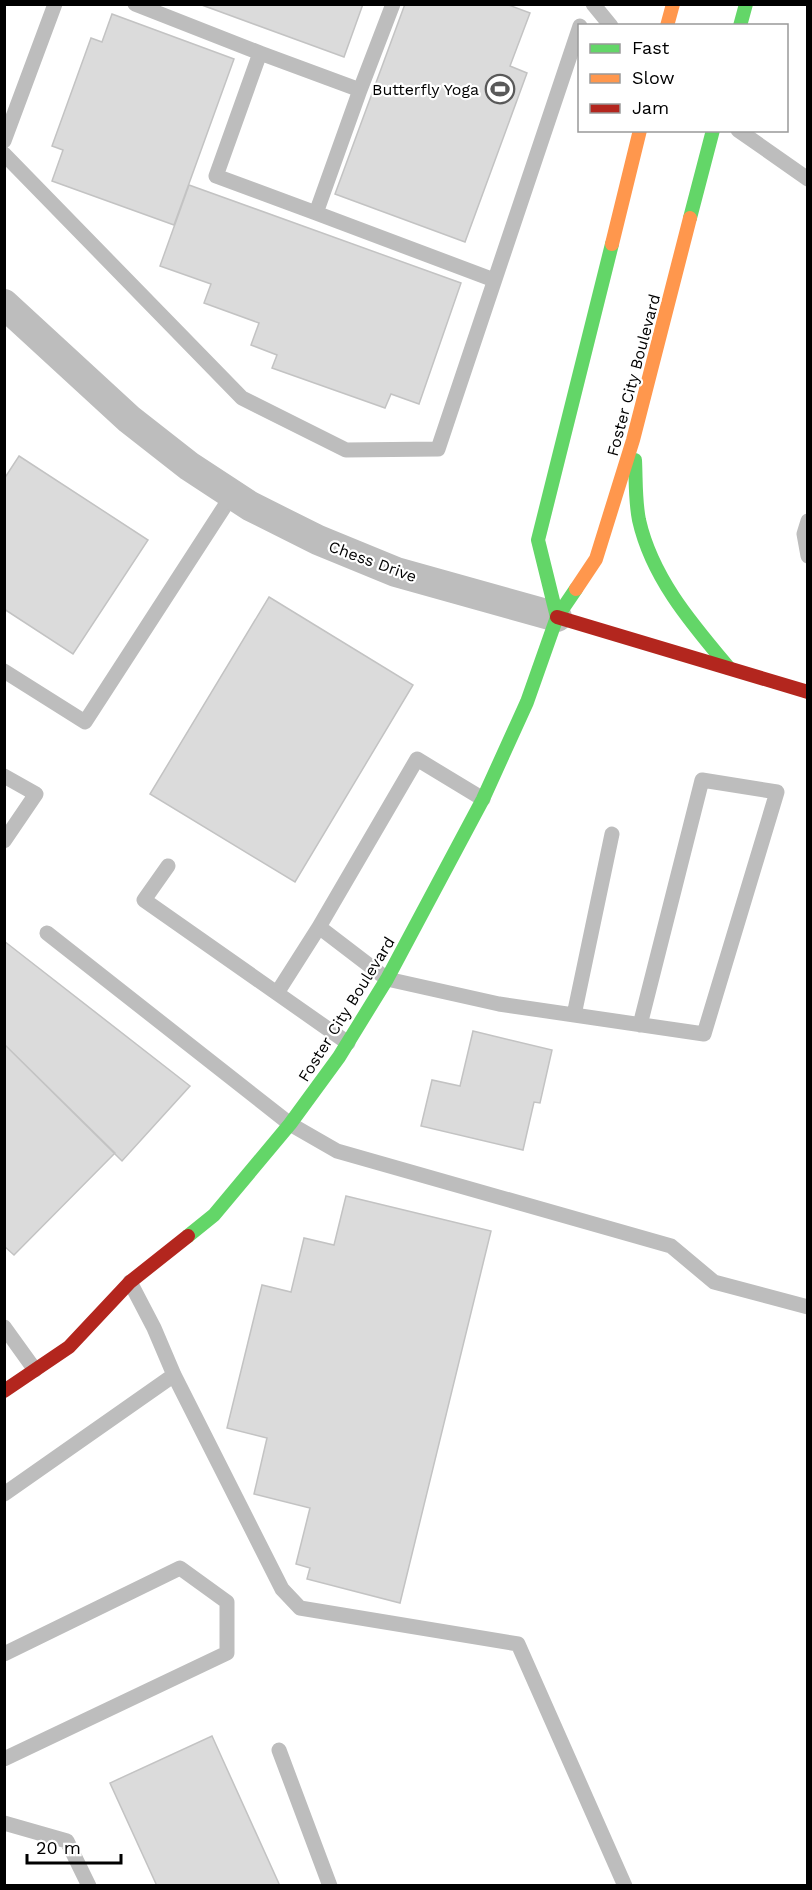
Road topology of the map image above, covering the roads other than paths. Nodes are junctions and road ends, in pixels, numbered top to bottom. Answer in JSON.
{"nodes":[{"id":1,"x":55,"y":4,"type":"edge"},
{"id":2,"x":135,"y":4,"type":"edge"},
{"id":3,"x":393,"y":4,"type":"edge"},
{"id":4,"x":587,"y":4,"type":"edge"},
{"id":5,"x":593,"y":4,"type":"edge"},
{"id":6,"x":672,"y":4,"type":"edge"},
{"id":7,"x":746,"y":4,"type":"edge"},
{"id":8,"x":581,"y":24,"type":"edge"},
{"id":9,"x":609,"y":24,"type":"edge"},
{"id":10,"x":667,"y":24,"type":"edge"},
{"id":11,"x":741,"y":24,"type":"edge"},
{"id":12,"x":578,"y":32,"type":"edge"},
{"id":13,"x":260,"y":53,"type":"junction"},
{"id":14,"x":360,"y":90,"type":"junction"},
{"id":15,"x":640,"y":132,"type":"edge"},
{"id":16,"x":712,"y":132,"type":"edge"},
{"id":17,"x":741,"y":132,"type":"edge"},
{"id":18,"x":4,"y":141,"type":"edge"},
{"id":19,"x":4,"y":154,"type":"edge"},
{"id":20,"x":807,"y":180,"type":"edge"},
{"id":21,"x":316,"y":213,"type":"junction"},
{"id":22,"x":494,"y":280,"type":"junction"},
{"id":23,"x":6,"y":307,"type":"edge"},
{"id":24,"x":633,"y":440,"type":"junction"},
{"id":25,"x":232,"y":495,"type":"junction"},
{"id":26,"x":807,"y":521,"type":"edge"},
{"id":27,"x":807,"y":556,"type":"edge"},
{"id":28,"x":558,"y":617,"type":"junction"},
{"id":29,"x":729,"y":668,"type":"junction"},
{"id":30,"x":4,"y":671,"type":"edge"},
{"id":31,"x":807,"y":692,"type":"edge"},
{"id":32,"x":4,"y":776,"type":"edge"},
{"id":33,"x":483,"y":799,"type":"junction"},
{"id":34,"x":612,"y":834,"type":"dead end"},
{"id":35,"x":4,"y":842,"type":"edge"},
{"id":36,"x":168,"y":866,"type":"dead end"},
{"id":37,"x":319,"y":927,"type":"junction"},
{"id":38,"x":47,"y":933,"type":"dead end"},
{"id":39,"x":387,"y":979,"type":"junction"},
{"id":40,"x":277,"y":993,"type":"junction"},
{"id":41,"x":574,"y":1015,"type":"junction"},
{"id":42,"x":640,"y":1025,"type":"junction"},
{"id":43,"x":348,"y":1043,"type":"junction"},
{"id":44,"x":290,"y":1124,"type":"junction"},
{"id":45,"x":130,"y":1282,"type":"junction"},
{"id":46,"x":807,"y":1307,"type":"edge"},
{"id":47,"x":4,"y":1327,"type":"edge"},
{"id":48,"x":35,"y":1370,"type":"junction"},
{"id":49,"x":174,"y":1376,"type":"junction"},
{"id":50,"x":4,"y":1391,"type":"edge"},
{"id":51,"x":4,"y":1494,"type":"edge"},
{"id":52,"x":4,"y":1654,"type":"edge"},
{"id":53,"x":279,"y":1750,"type":"dead end"},
{"id":54,"x":4,"y":1759,"type":"edge"},
{"id":55,"x":4,"y":1823,"type":"edge"},
{"id":56,"x":88,"y":1886,"type":"edge"},
{"id":57,"x":330,"y":1886,"type":"edge"},
{"id":58,"x":625,"y":1886,"type":"edge"}],
"edges":[{"from":1,"to":18,"type":"lane"},
{"from":2,"to":13,"type":"lane"},
{"from":3,"to":14,"type":"lane"},
{"from":4,"to":8,"type":"lane"},
{"from":5,"to":9,"type":"lane"},
{"from":6,"to":10,"type":"main road"},
{"from":7,"to":11,"type":"main road"},
{"from":12,"to":22,"type":"lane"},
{"from":13,"to":14,"type":"lane"},
{"from":13,"to":21,"type":"lane"},
{"from":14,"to":21,"type":"lane"},
{"from":15,"to":28,"type":"main road"},
{"from":16,"to":24,"type":"main road","name":"Foster City Boulevard"},
{"from":17,"to":20,"type":"lane"},
{"from":19,"to":22,"type":"lane"},
{"from":21,"to":22,"type":"lane"},
{"from":23,"to":25,"type":"street","name":"Chess Drive"},
{"from":24,"to":28,"type":"main road","name":"Foster City Boulevard"},
{"from":24,"to":29,"type":"main road"},
{"from":25,"to":28,"type":"street","name":"Chess Drive"},
{"from":25,"to":30,"type":"lane"},
{"from":26,"to":27,"type":"lane"},
{"from":28,"to":29,"type":"main road","name":"Chess Drive"},
{"from":28,"to":33,"type":"main road","name":"Foster City Boulevard"},
{"from":29,"to":31,"type":"main road","name":"Chess Drive"},
{"from":32,"to":35,"type":"lane"},
{"from":33,"to":37,"type":"lane"},
{"from":33,"to":39,"type":"main road","name":"Foster City Boulevard"},
{"from":34,"to":41,"type":"lane"},
{"from":36,"to":40,"type":"lane"},
{"from":37,"to":39,"type":"lane"},
{"from":37,"to":40,"type":"lane"},
{"from":38,"to":44,"type":"lane"},
{"from":39,"to":41,"type":"lane"},
{"from":39,"to":43,"type":"main road","name":"Foster City Boulevard"},
{"from":40,"to":43,"type":"lane"},
{"from":41,"to":42,"type":"lane"},
{"from":42,"to":42,"type":"lane"},
{"from":43,"to":44,"type":"main road","name":"Foster City Boulevard"},
{"from":44,"to":45,"type":"main road","name":"Foster City Boulevard"},
{"from":44,"to":46,"type":"lane"},
{"from":45,"to":48,"type":"main road","name":"Foster City Boulevard"},
{"from":45,"to":49,"type":"lane"},
{"from":47,"to":48,"type":"lane"},
{"from":48,"to":50,"type":"main road","name":"Foster City Boulevard"},
{"from":49,"to":51,"type":"lane"},
{"from":49,"to":58,"type":"lane"},
{"from":52,"to":54,"type":"lane"},
{"from":53,"to":57,"type":"lane"},
{"from":55,"to":56,"type":"lane"}]}
